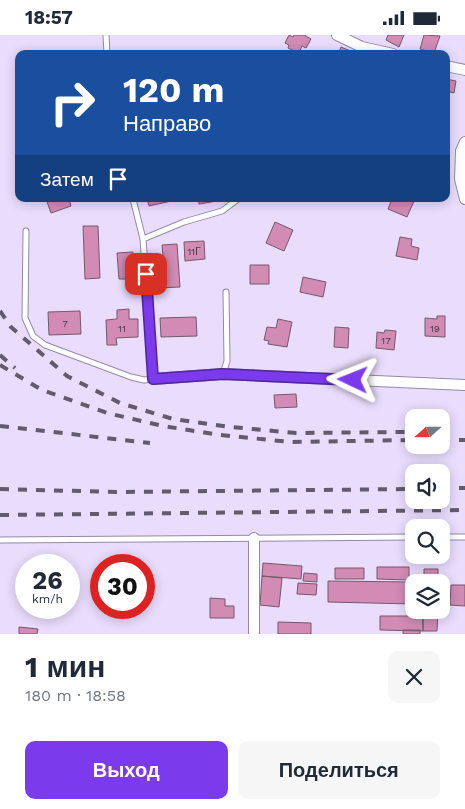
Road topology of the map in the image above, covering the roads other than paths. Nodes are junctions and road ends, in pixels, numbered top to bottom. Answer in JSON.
{"nodes":[{"id":1,"x":106,"y":35,"type":"edge"},
{"id":2,"x":338,"y":35,"type":"edge"},
{"id":3,"x":107,"y":50,"type":"edge"},
{"id":4,"x":375,"y":50,"type":"edge"},
{"id":5,"x":450,"y":67,"type":"edge"},
{"id":6,"x":465,"y":70,"type":"edge"},
{"id":7,"x":465,"y":142,"type":"edge"},
{"id":8,"x":465,"y":199,"type":"edge"},
{"id":9,"x":134,"y":202,"type":"edge"},
{"id":10,"x":234,"y":202,"type":"edge"},
{"id":11,"x":26,"y":231,"type":"dead end"},
{"id":12,"x":143,"y":239,"type":"junction"},
{"id":13,"x":226,"y":292,"type":"dead end"},
{"id":14,"x":223,"y":374,"type":"junction"},
{"id":15,"x":153,"y":379,"type":"junction"},
{"id":16,"x":465,"y":385,"type":"edge"},
{"id":17,"x":254,"y":537,"type":"junction"},
{"id":18,"x":405,"y":537,"type":"edge"},
{"id":19,"x":450,"y":537,"type":"edge"},
{"id":20,"x":465,"y":537,"type":"edge"},
{"id":21,"x":0,"y":540,"type":"edge"},
{"id":22,"x":254,"y":634,"type":"edge"}],
"edges":[{"from":1,"to":3,"type":"lane"},
{"from":2,"to":4,"type":"street"},
{"from":5,"to":6,"type":"street"},
{"from":7,"to":8,"type":"street"},
{"from":9,"to":12,"type":"lane"},
{"from":10,"to":12,"type":"lane"},
{"from":11,"to":15,"type":"lane"},
{"from":12,"to":15,"type":"lane"},
{"from":13,"to":14,"type":"lane"},
{"from":14,"to":15,"type":"street"},
{"from":14,"to":16,"type":"street"},
{"from":17,"to":18,"type":"lane"},
{"from":17,"to":21,"type":"lane"},
{"from":17,"to":22,"type":"street"},
{"from":19,"to":20,"type":"lane"}]}
